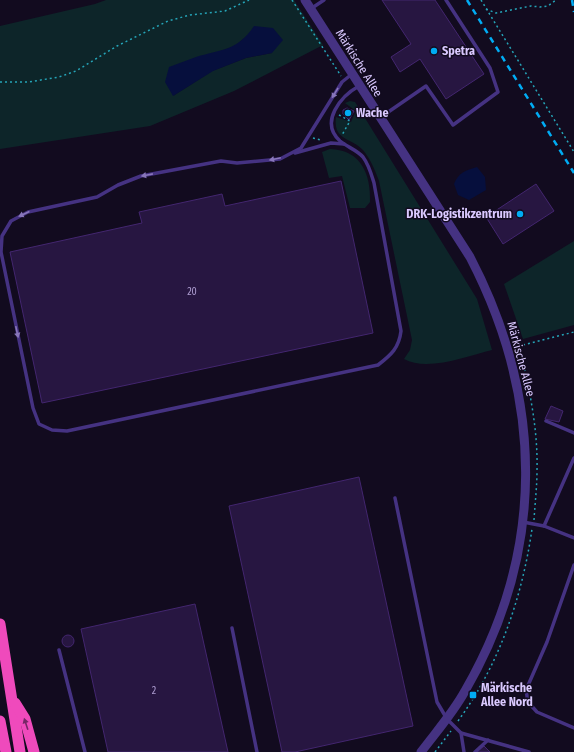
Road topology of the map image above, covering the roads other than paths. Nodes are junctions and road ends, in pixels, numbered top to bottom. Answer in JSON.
{"nodes":[{"id":1,"x":305,"y":0,"type":"edge"},
{"id":2,"x":324,"y":0,"type":"edge"},
{"id":3,"x":446,"y":0,"type":"edge"},
{"id":4,"x":311,"y":9,"type":"junction"},
{"id":5,"x":352,"y":74,"type":"junction"},
{"id":6,"x":360,"y":85,"type":"junction"},
{"id":7,"x":380,"y":117,"type":"junction"},
{"id":8,"x":345,"y":144,"type":"junction"},
{"id":9,"x":291,"y":154,"type":"junction"},
{"id":10,"x":546,"y":421,"type":"dead end"},
{"id":11,"x":574,"y":434,"type":"edge"},
{"id":12,"x":574,"y":458,"type":"edge"},
{"id":13,"x":395,"y":498,"type":"dead end"},
{"id":14,"x":523,"y":522,"type":"junction"},
{"id":15,"x":544,"y":526,"type":"junction"},
{"id":16,"x":574,"y":538,"type":"edge"},
{"id":17,"x":574,"y":565,"type":"edge"},
{"id":18,"x":0,"y":624,"type":"edge"},
{"id":19,"x":232,"y":628,"type":"dead end"},
{"id":20,"x":59,"y":650,"type":"dead end"},
{"id":21,"x":12,"y":699,"type":"junction"},
{"id":22,"x":447,"y":719,"type":"junction"},
{"id":23,"x":0,"y":721,"type":"edge"},
{"id":24,"x":574,"y":728,"type":"edge"},
{"id":25,"x":461,"y":733,"type":"junction"},
{"id":26,"x":488,"y":740,"type":"junction"},
{"id":27,"x":6,"y":752,"type":"edge"},
{"id":28,"x":20,"y":752,"type":"edge"},
{"id":29,"x":34,"y":752,"type":"edge"},
{"id":30,"x":85,"y":752,"type":"edge"},
{"id":31,"x":257,"y":752,"type":"edge"},
{"id":32,"x":421,"y":752,"type":"edge"},
{"id":33,"x":464,"y":752,"type":"edge"},
{"id":34,"x":475,"y":752,"type":"edge"},
{"id":35,"x":530,"y":752,"type":"edge"}],
"edges":[{"from":1,"to":4,"type":"street","name":"Märkische Allee"},
{"from":2,"to":4,"type":"lane"},
{"from":3,"to":7,"type":"lane"},
{"from":4,"to":5,"type":"street","name":"Märkische Allee"},
{"from":5,"to":6,"type":"street","name":"Märkische Allee"},
{"from":5,"to":9,"type":"lane","one_way":true},
{"from":6,"to":7,"type":"street","name":"Märkische Allee"},
{"from":6,"to":8,"type":"lane"},
{"from":7,"to":14,"type":"street","name":"Märkische Allee"},
{"from":8,"to":9,"type":"lane"},
{"from":9,"to":8,"type":"lane","one_way":true},
{"from":10,"to":11,"type":"lane"},
{"from":12,"to":15,"type":"lane"},
{"from":13,"to":22,"type":"lane"},
{"from":14,"to":15,"type":"lane"},
{"from":14,"to":22,"type":"street","name":"Märkische Allee"},
{"from":15,"to":16,"type":"lane"},
{"from":17,"to":24,"type":"lane"},
{"from":18,"to":21,"type":"highway"},
{"from":19,"to":31,"type":"lane"},
{"from":20,"to":30,"type":"lane"},
{"from":21,"to":28,"type":"highway"},
{"from":29,"to":21,"type":"highway","one_way":true},
{"from":22,"to":25,"type":"lane"},
{"from":22,"to":32,"type":"street","name":"Märkische Allee"},
{"from":23,"to":27,"type":"highway"},
{"from":25,"to":26,"type":"lane"},
{"from":25,"to":33,"type":"lane"},
{"from":26,"to":34,"type":"lane"},
{"from":26,"to":35,"type":"lane"}]}
